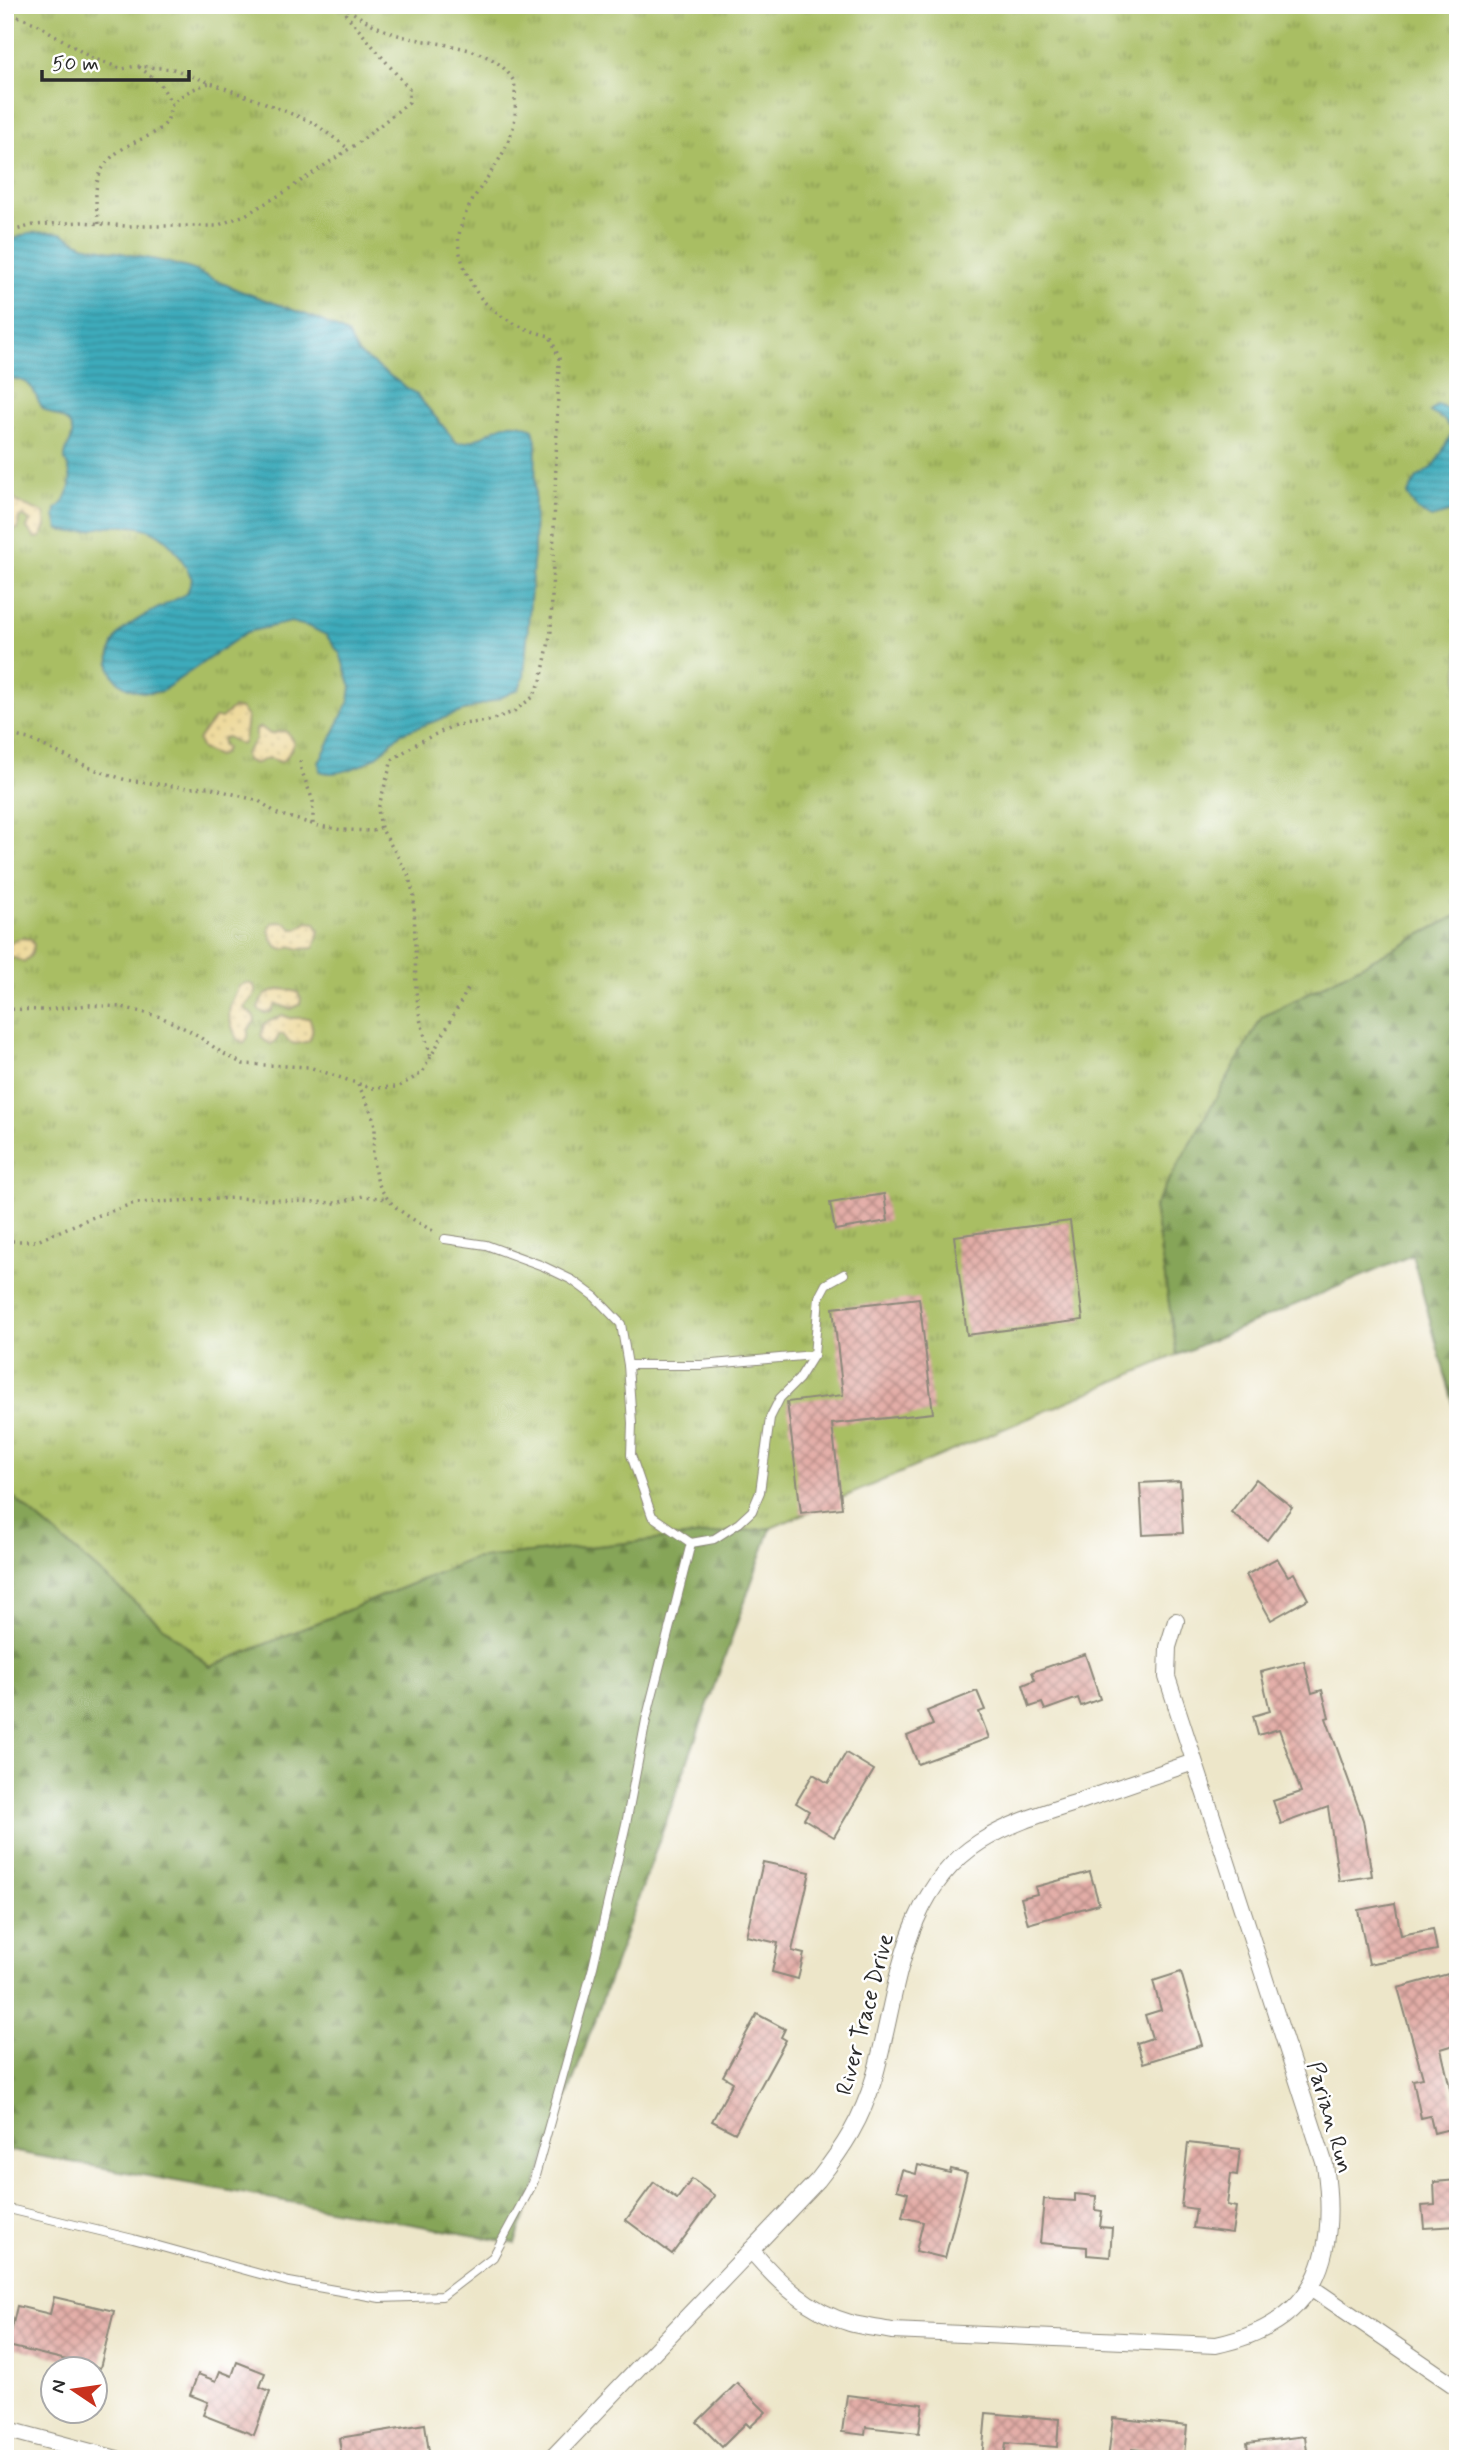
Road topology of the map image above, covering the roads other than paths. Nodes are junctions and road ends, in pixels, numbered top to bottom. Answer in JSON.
{"nodes":[{"id":1,"x":446,"y":1239,"type":"road end"},
{"id":2,"x":844,"y":1274,"type":"dead end"},
{"id":3,"x":814,"y":1355,"type":"junction"},
{"id":4,"x":628,"y":1365,"type":"junction"},
{"id":5,"x":691,"y":1543,"type":"junction"},
{"id":6,"x":1176,"y":1621,"type":"dead end"},
{"id":7,"x":1194,"y":1762,"type":"junction"},
{"id":8,"x":5,"y":2208,"type":"edge"},
{"id":9,"x":751,"y":2250,"type":"junction"},
{"id":10,"x":1312,"y":2288,"type":"junction"},
{"id":11,"x":1458,"y":2388,"type":"edge"},
{"id":12,"x":5,"y":2429,"type":"edge"},
{"id":13,"x":83,"y":2454,"type":"edge"},
{"id":14,"x":117,"y":2459,"type":"edge"},
{"id":15,"x":551,"y":2459,"type":"edge"}],
"edges":[{"from":1,"to":4,"type":"lane"},
{"from":2,"to":3,"type":"lane"},
{"from":3,"to":4,"type":"lane"},
{"from":3,"to":5,"type":"lane"},
{"from":4,"to":5,"type":"lane"},
{"from":5,"to":8,"type":"lane"},
{"from":6,"to":7,"type":"street","name":"Parian Run"},
{"from":7,"to":9,"type":"street","name":"River Trace Drive"},
{"from":7,"to":10,"type":"street","name":"Parian Run"},
{"from":9,"to":10,"type":"street","name":"Parian Run"},
{"from":9,"to":15,"type":"street","name":"River Trace Drive"},
{"from":10,"to":11,"type":"street"},
{"from":12,"to":13,"type":"street"},
{"from":13,"to":14,"type":"street"}]}
